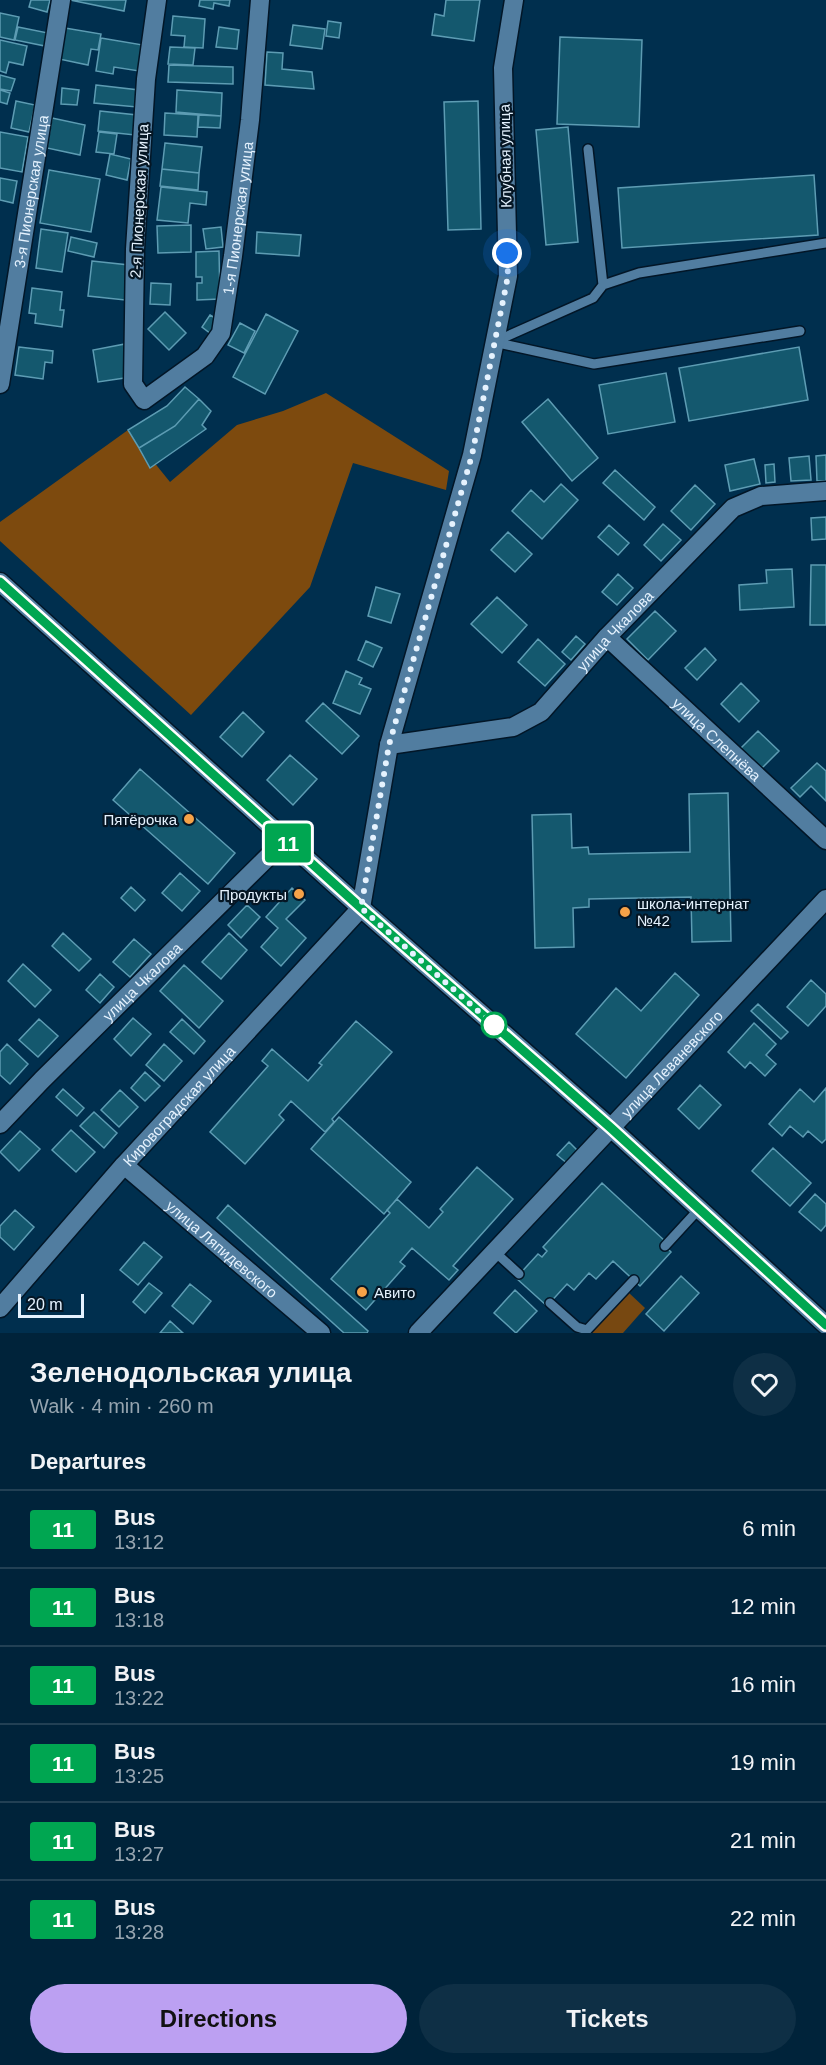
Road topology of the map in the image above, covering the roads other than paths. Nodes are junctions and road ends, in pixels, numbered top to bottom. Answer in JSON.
{"nodes":[{"id":1,"x":60,"y":0,"type":"edge"},
{"id":2,"x":157,"y":0,"type":"edge"},
{"id":3,"x":260,"y":0,"type":"edge"},
{"id":4,"x":514,"y":0,"type":"edge"},
{"id":5,"x":588,"y":149,"type":"dead end"},
{"id":6,"x":826,"y":243,"type":"edge"},
{"id":7,"x":603,"y":285,"type":"junction"},
{"id":8,"x":800,"y":331,"type":"dead end"},
{"id":9,"x":494,"y":342,"type":"junction"},
{"id":10,"x":0,"y":384,"type":"edge"},
{"id":11,"x":144,"y":400,"type":"joint"},
{"id":12,"x":826,"y":491,"type":"edge"},
{"id":13,"x":0,"y":582,"type":"edge"},
{"id":14,"x":607,"y":637,"type":"junction"},
{"id":15,"x":389,"y":745,"type":"junction"},
{"id":16,"x":285,"y":840,"type":"junction"},
{"id":17,"x":826,"y":840,"type":"edge"},
{"id":18,"x":826,"y":898,"type":"edge"},
{"id":19,"x":361,"y":908,"type":"junction"},
{"id":20,"x":0,"y":1124,"type":"edge"},
{"id":21,"x":611,"y":1128,"type":"junction"},
{"id":22,"x":124,"y":1165,"type":"junction"},
{"id":23,"x":699,"y":1209,"type":"junction"},
{"id":24,"x":665,"y":1246,"type":"dead end"},
{"id":25,"x":495,"y":1252,"type":"junction"},
{"id":26,"x":519,"y":1274,"type":"dead end"},
{"id":27,"x":634,"y":1280,"type":"dead end"},
{"id":28,"x":550,"y":1303,"type":"dead end"},
{"id":29,"x":0,"y":1308,"type":"edge"},
{"id":30,"x":826,"y":1326,"type":"edge"},
{"id":31,"x":321,"y":1333,"type":"edge"},
{"id":32,"x":418,"y":1333,"type":"edge"}],
"edges":[{"from":1,"to":10,"type":"street","name":"3-я Пионерская улица"},
{"from":2,"to":11,"type":"street","name":"2-я Пионерская улица"},
{"from":3,"to":11,"type":"street","name":"1-я Пионерская улица"},
{"from":4,"to":9,"type":"street","name":"Клубная улица"},
{"from":5,"to":7,"type":"lane"},
{"from":6,"to":7,"type":"lane"},
{"from":7,"to":9,"type":"lane"},
{"from":8,"to":9,"type":"lane"},
{"from":9,"to":15,"type":"street","name":"Клубная улица"},
{"from":12,"to":14,"type":"street","name":"улица Чкалова"},
{"from":13,"to":16,"type":"street"},
{"from":14,"to":15,"type":"street","name":"улица Чкалова"},
{"from":14,"to":17,"type":"street","name":"улица Слепнёва"},
{"from":15,"to":19,"type":"street","name":"Клубная улица"},
{"from":16,"to":19,"type":"street"},
{"from":16,"to":20,"type":"street","name":"улица Чкалова"},
{"from":18,"to":21,"type":"street","name":"улица Леваневского"},
{"from":19,"to":21,"type":"street"},
{"from":19,"to":22,"type":"street","name":"Кировоградская улица"},
{"from":21,"to":23,"type":"street"},
{"from":21,"to":25,"type":"street","name":"улица Леваневского"},
{"from":22,"to":29,"type":"street","name":"Кировоградская улица"},
{"from":22,"to":31,"type":"street","name":"улица Ляпидевского"},
{"from":23,"to":24,"type":"lane"},
{"from":23,"to":30,"type":"street"},
{"from":25,"to":26,"type":"lane"},
{"from":25,"to":32,"type":"street","name":"улица Леваневского"},
{"from":27,"to":28,"type":"lane"}]}
